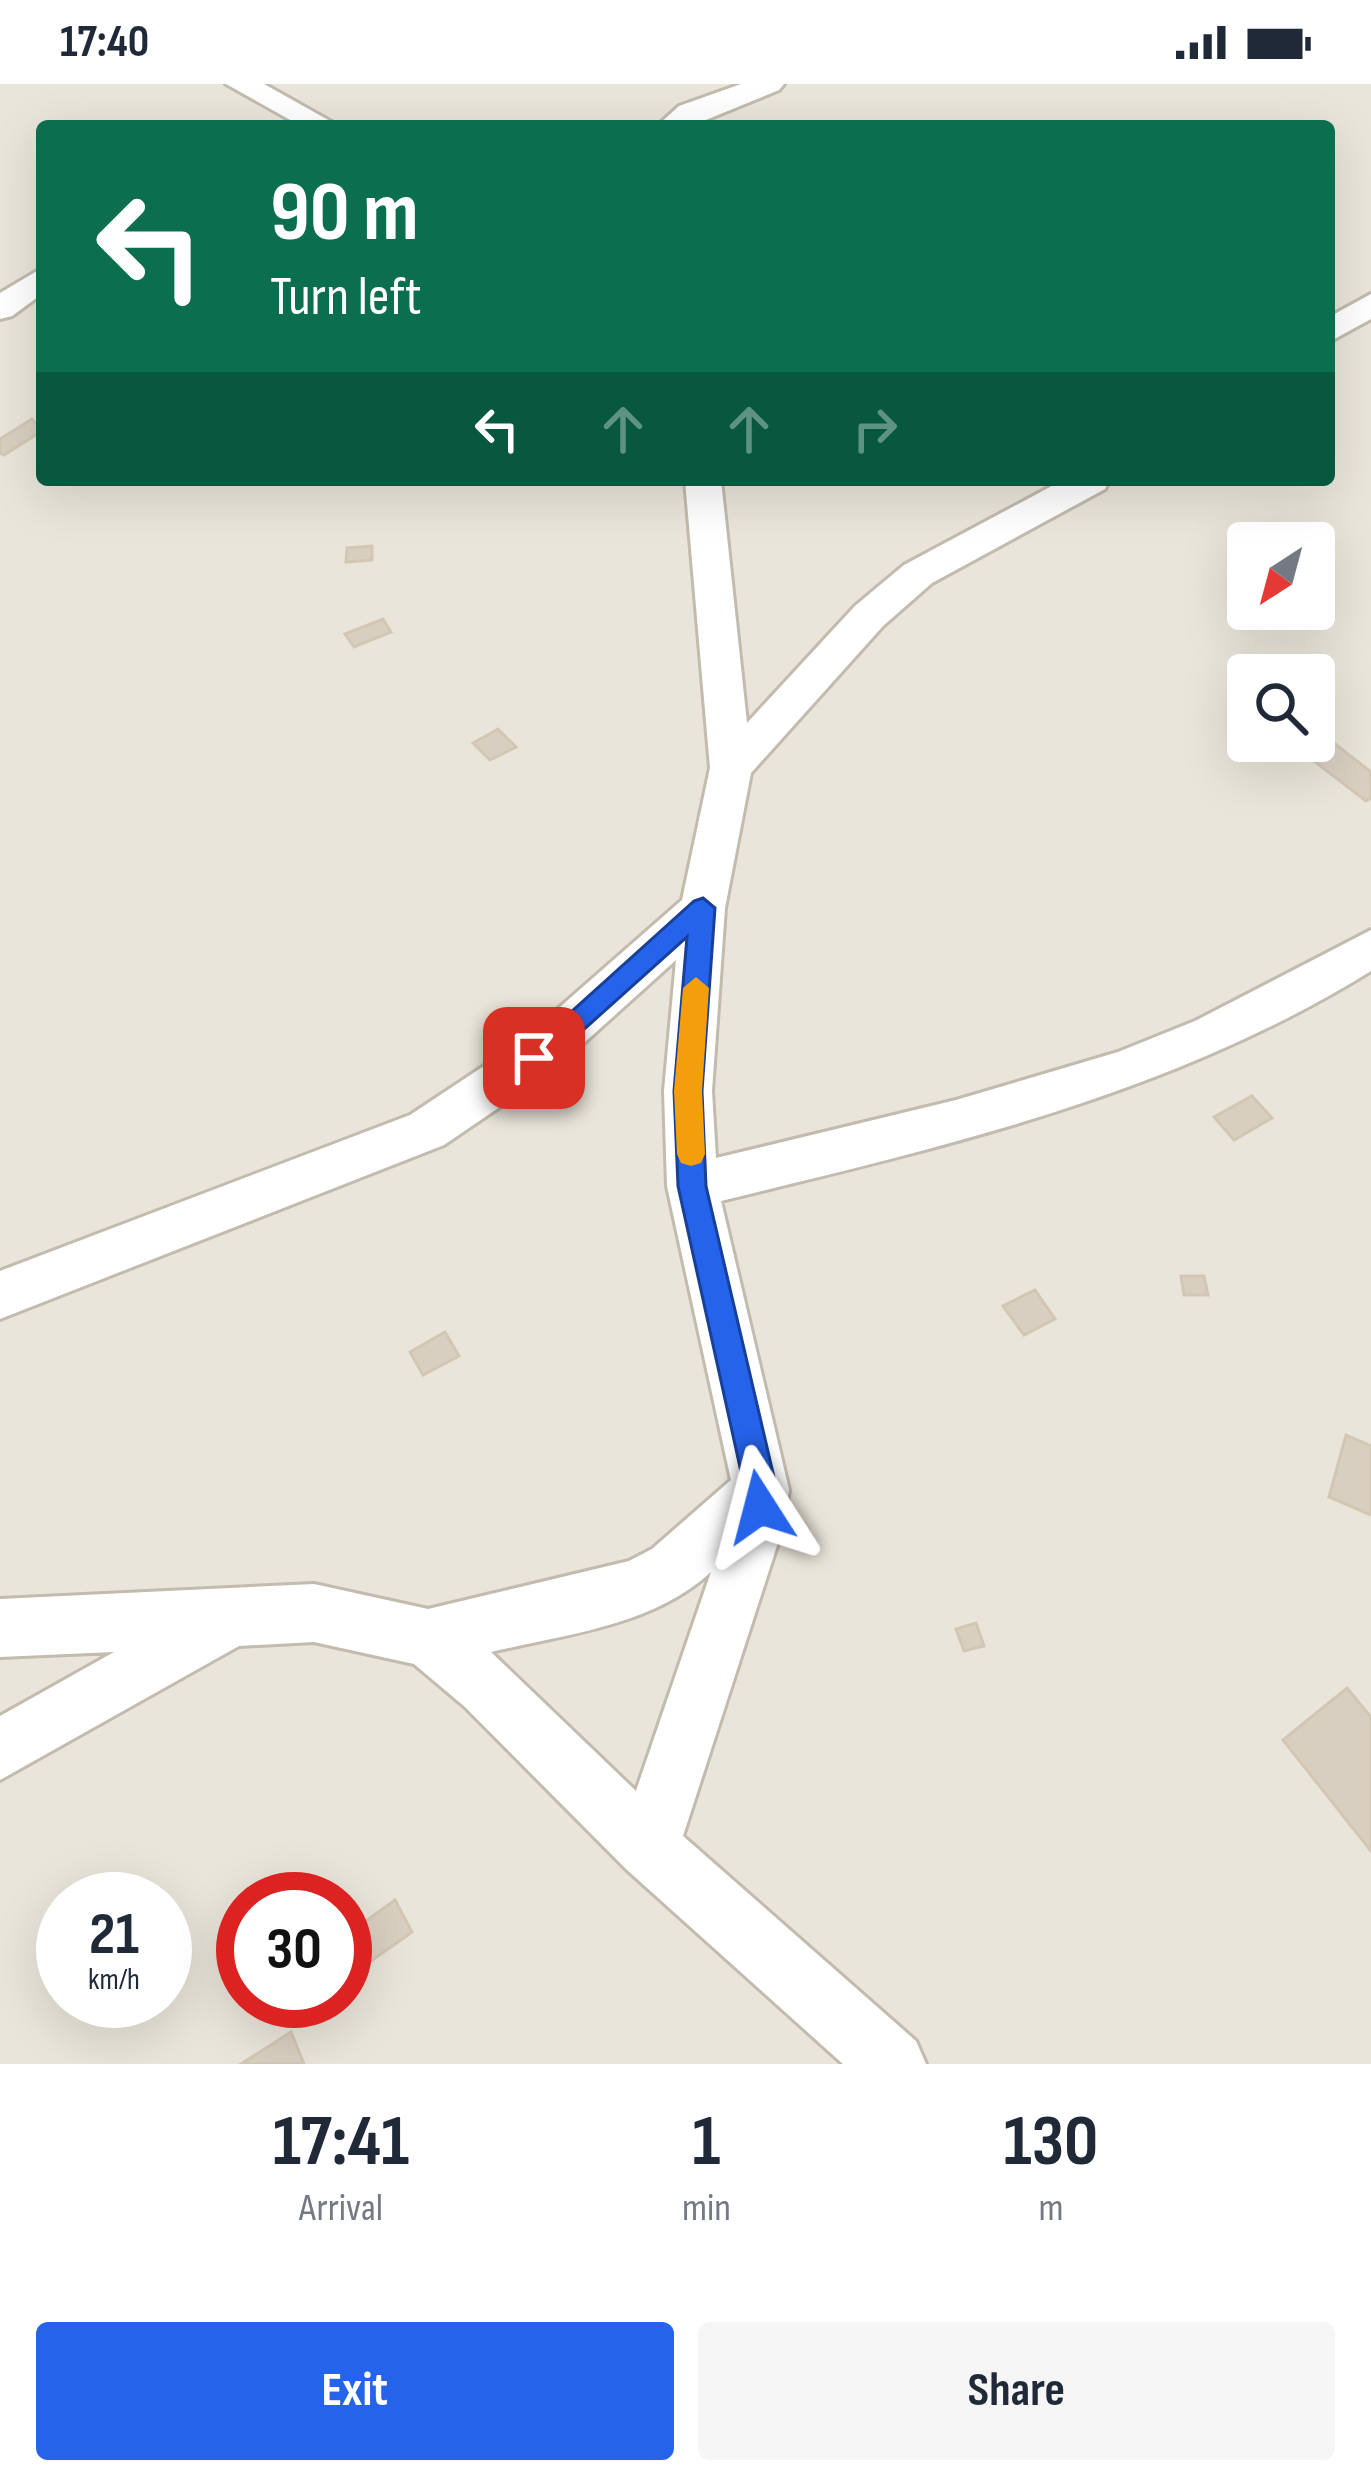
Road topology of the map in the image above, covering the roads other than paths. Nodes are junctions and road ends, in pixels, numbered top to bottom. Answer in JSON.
{"nodes":[{"id":1,"x":242,"y":84,"type":"edge"},
{"id":2,"x":703,"y":84,"type":"edge"},
{"id":3,"x":769,"y":84,"type":"edge"},
{"id":4,"x":279,"y":102,"type":"junction"},
{"id":5,"x":255,"y":120,"type":"edge"},
{"id":6,"x":313,"y":120,"type":"edge"},
{"id":7,"x":678,"y":120,"type":"edge"},
{"id":8,"x":680,"y":120,"type":"edge"},
{"id":9,"x":36,"y":283,"type":"edge"},
{"id":10,"x":1371,"y":304,"type":"edge"},
{"id":11,"x":0,"y":310,"type":"edge"},
{"id":12,"x":36,"y":321,"type":"edge"},
{"id":13,"x":1335,"y":328,"type":"edge"},
{"id":14,"x":704,"y":486,"type":"edge"},
{"id":15,"x":1081,"y":486,"type":"edge"},
{"id":16,"x":731,"y":768,"type":"junction"},
{"id":17,"x":703,"y":908,"type":"junction"},
{"id":18,"x":1371,"y":948,"type":"edge"},
{"id":19,"x":692,"y":1186,"type":"junction"},
{"id":20,"x":0,"y":1295,"type":"edge"},
{"id":21,"x":761,"y":1490,"type":"junction"},
{"id":22,"x":236,"y":1616,"type":"junction"},
{"id":23,"x":0,"y":1628,"type":"edge"},
{"id":24,"x":428,"y":1638,"type":"junction"},
{"id":25,"x":0,"y":1750,"type":"edge"},
{"id":26,"x":648,"y":1847,"type":"junction"},
{"id":27,"x":893,"y":2064,"type":"edge"}],
"edges":[{"from":1,"to":4,"type":"street"},
{"from":2,"to":7,"type":"street"},
{"from":3,"to":8,"type":"street"},
{"from":4,"to":5,"type":"street"},
{"from":4,"to":6,"type":"street"},
{"from":9,"to":11,"type":"street"},
{"from":10,"to":13,"type":"street"},
{"from":11,"to":12,"type":"street"},
{"from":14,"to":16,"type":"street"},
{"from":15,"to":16,"type":"street"},
{"from":16,"to":17,"type":"street"},
{"from":17,"to":19,"type":"street"},
{"from":17,"to":20,"type":"street"},
{"from":18,"to":19,"type":"street"},
{"from":19,"to":21,"type":"street"},
{"from":21,"to":24,"type":"street"},
{"from":21,"to":26,"type":"street"},
{"from":22,"to":23,"type":"street"},
{"from":22,"to":24,"type":"street"},
{"from":22,"to":25,"type":"street"},
{"from":24,"to":26,"type":"street"},
{"from":26,"to":27,"type":"street"}]}
